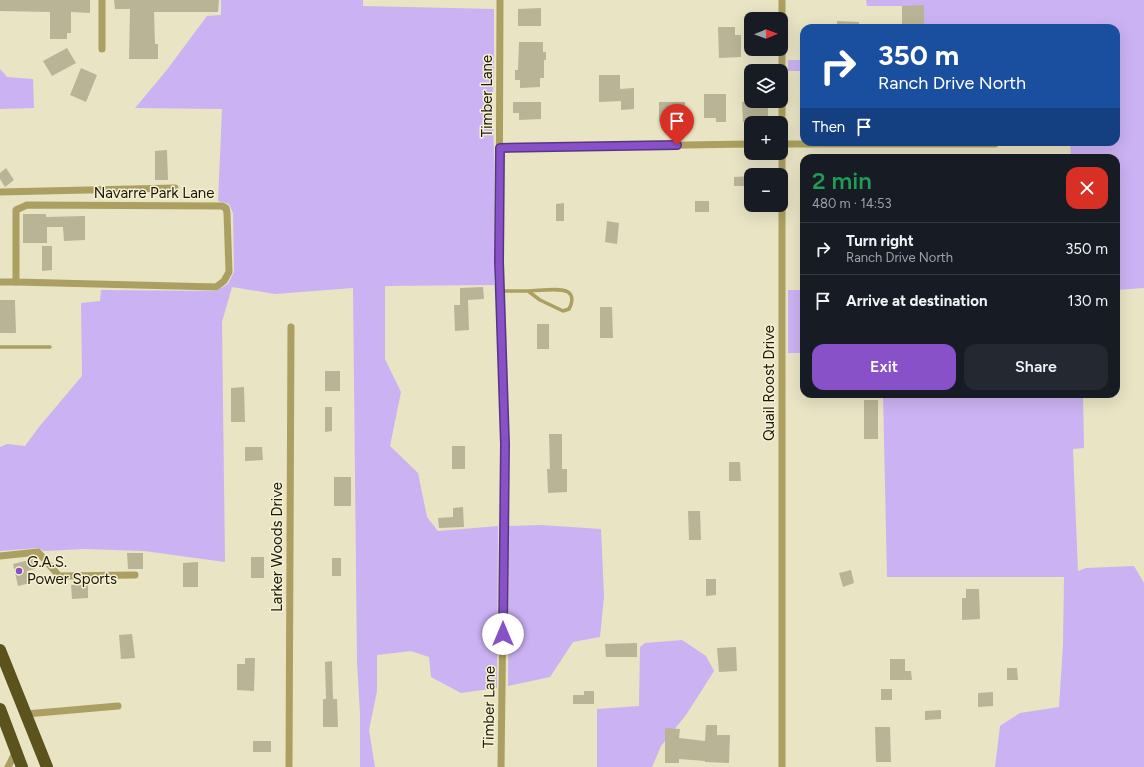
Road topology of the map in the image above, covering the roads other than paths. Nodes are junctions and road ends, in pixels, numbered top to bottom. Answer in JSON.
{"nodes":[{"id":1,"x":102,"y":0,"type":"edge"},
{"id":2,"x":500,"y":0,"type":"edge"},
{"id":3,"x":782,"y":0,"type":"edge"},
{"id":4,"x":102,"y":49,"type":"dead end"},
{"id":5,"x":782,"y":116,"type":"edge"},
{"id":6,"x":744,"y":144,"type":"edge"},
{"id":7,"x":788,"y":144,"type":"edge"},
{"id":8,"x":800,"y":144,"type":"edge"},
{"id":9,"x":500,"y":148,"type":"junction"},
{"id":10,"x":782,"y":160,"type":"edge"},
{"id":11,"x":175,"y":188,"type":"dead end"},
{"id":12,"x":0,"y":192,"type":"edge"},
{"id":13,"x":0,"y":282,"type":"edge"},
{"id":14,"x":16,"y":282,"type":"junction"},
{"id":15,"x":500,"y":291,"type":"junction"},
{"id":16,"x":528,"y":291,"type":"junction"},
{"id":17,"x":291,"y":327,"type":"dead end"},
{"id":18,"x":0,"y":347,"type":"edge"},
{"id":19,"x":50,"y":347,"type":"dead end"},
{"id":20,"x":0,"y":556,"type":"edge"},
{"id":21,"x":135,"y":576,"type":"dead end"},
{"id":22,"x":0,"y":650,"type":"edge"},
{"id":23,"x":118,"y":706,"type":"dead end"},
{"id":24,"x":0,"y":709,"type":"edge"},
{"id":25,"x":26,"y":714,"type":"junction"},
{"id":26,"x":16,"y":751,"type":"junction"},
{"id":27,"x":8,"y":767,"type":"edge"},
{"id":28,"x":22,"y":767,"type":"edge"},
{"id":29,"x":47,"y":767,"type":"edge"},
{"id":30,"x":289,"y":767,"type":"edge"},
{"id":31,"x":501,"y":767,"type":"edge"},
{"id":32,"x":782,"y":767,"type":"edge"}],
"edges":[{"from":1,"to":4,"type":"street"},
{"from":2,"to":9,"type":"street","name":"Timber Lane"},
{"from":3,"to":5,"type":"street","name":"Quail Roost Drive"},
{"from":6,"to":9,"type":"street"},
{"from":7,"to":8,"type":"street"},
{"from":9,"to":15,"type":"street","name":"Timber Lane"},
{"from":10,"to":32,"type":"street","name":"Quail Roost Drive"},
{"from":11,"to":12,"type":"street"},
{"from":13,"to":14,"type":"street","name":"Navarre Park Lane"},
{"from":14,"to":14,"type":"street","name":"Navarre Park Lane"},
{"from":15,"to":16,"type":"lane"},
{"from":15,"to":31,"type":"street","name":"Timber Lane"},
{"from":16,"to":16,"type":"lane"},
{"from":17,"to":30,"type":"street","name":"Larker Woods Drive"},
{"from":18,"to":19,"type":"lane"},
{"from":20,"to":21,"type":"street"},
{"from":22,"to":25,"type":"highway"},
{"from":23,"to":25,"type":"street"},
{"from":24,"to":26,"type":"highway"},
{"from":25,"to":29,"type":"highway"},
{"from":26,"to":27,"type":"street"},
{"from":26,"to":28,"type":"highway"}]}
